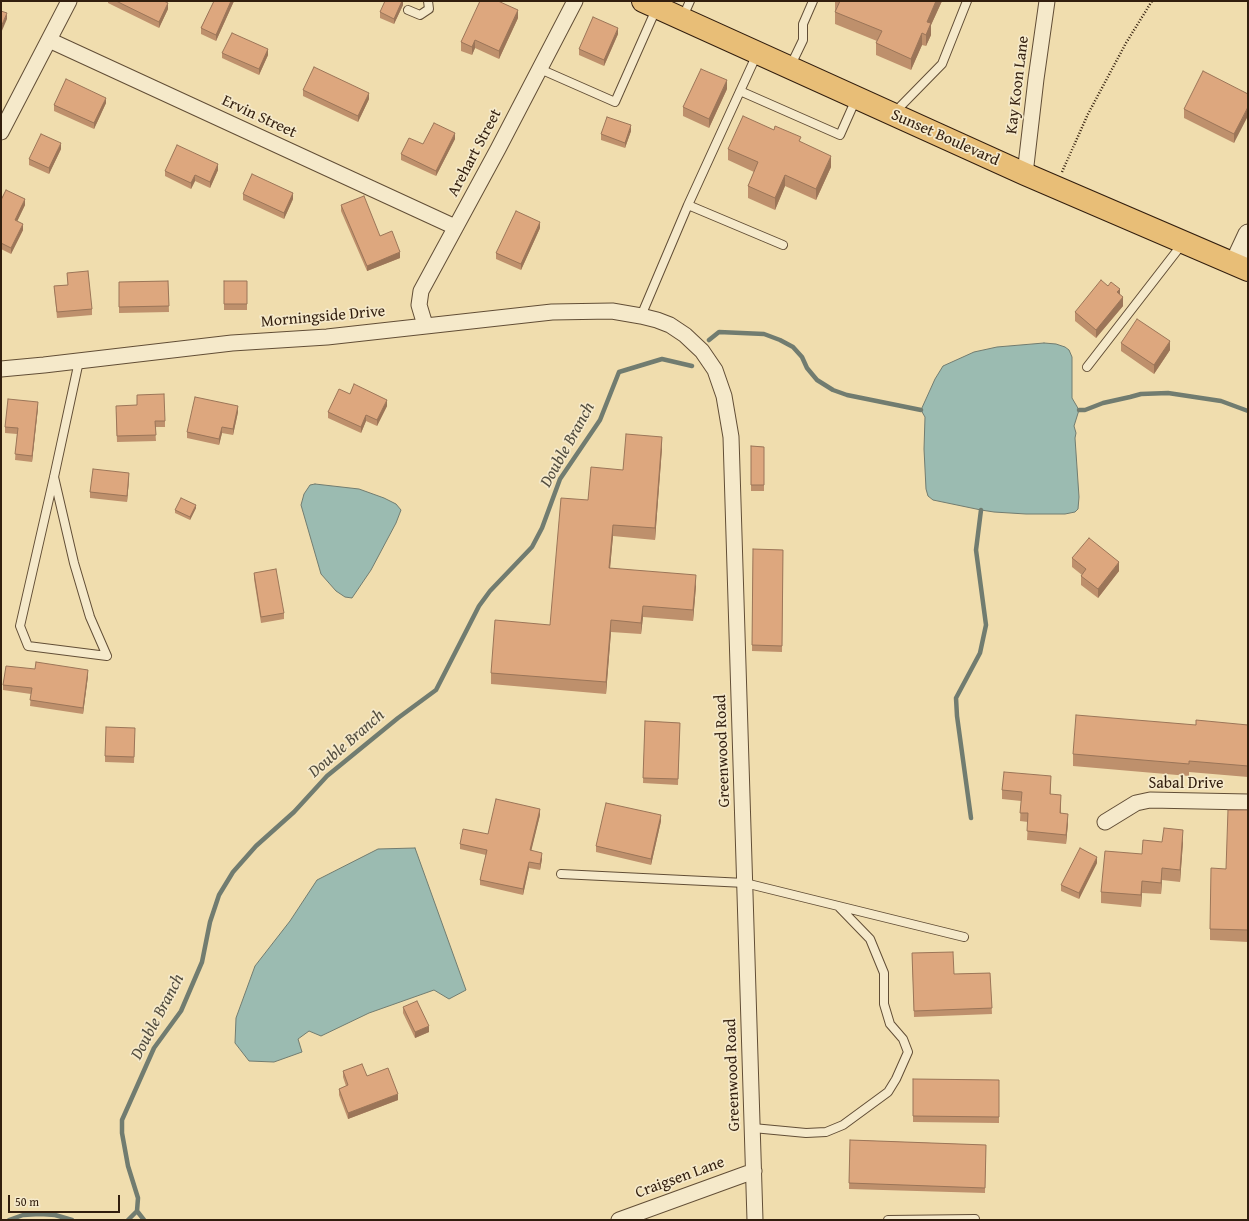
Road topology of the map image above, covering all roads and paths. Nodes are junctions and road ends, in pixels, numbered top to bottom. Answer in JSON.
{"nodes":[{"id":1,"x":69,"y":1,"type":"edge"},
{"id":2,"x":428,"y":1,"type":"edge"},
{"id":3,"x":575,"y":1,"type":"edge"},
{"id":4,"x":813,"y":1,"type":"edge"},
{"id":5,"x":967,"y":1,"type":"edge"},
{"id":6,"x":1047,"y":1,"type":"edge"},
{"id":7,"x":1152,"y":1,"type":"edge"},
{"id":8,"x":653,"y":3,"type":"edge"},
{"id":9,"x":408,"y":10,"type":"dead end"},
{"id":10,"x":686,"y":10,"type":"edge"},
{"id":11,"x":49,"y":40,"type":"junction"},
{"id":12,"x":758,"y":53,"type":"junction"},
{"id":13,"x":790,"y":68,"type":"junction"},
{"id":14,"x":540,"y":69,"type":"junction"},
{"id":15,"x":740,"y":91,"type":"junction"},
{"id":16,"x":856,"y":97,"type":"junction"},
{"id":17,"x":893,"y":114,"type":"junction"},
{"id":18,"x":1,"y":132,"type":"edge"},
{"id":19,"x":1025,"y":174,"type":"junction"},
{"id":20,"x":1055,"y":187,"type":"junction"},
{"id":21,"x":688,"y":205,"type":"junction"},
{"id":22,"x":455,"y":227,"type":"junction"},
{"id":23,"x":1248,"y":234,"type":"edge"},
{"id":24,"x":1184,"y":242,"type":"junction"},
{"id":25,"x":783,"y":245,"type":"dead end"},
{"id":26,"x":1241,"y":267,"type":"edge"},
{"id":27,"x":645,"y":317,"type":"junction"},
{"id":28,"x":425,"y":325,"type":"junction"},
{"id":29,"x":79,"y":361,"type":"junction"},
{"id":30,"x":1087,"y":367,"type":"dead end"},
{"id":31,"x":1,"y":369,"type":"edge"},
{"id":32,"x":54,"y":477,"type":"junction"},
{"id":33,"x":1248,"y":802,"type":"edge"},
{"id":34,"x":1105,"y":822,"type":"dead end"},
{"id":35,"x":560,"y":874,"type":"dead end"},
{"id":36,"x":745,"y":883,"type":"junction"},
{"id":37,"x":839,"y":906,"type":"junction"},
{"id":38,"x":964,"y":937,"type":"dead end"},
{"id":39,"x":752,"y":1128,"type":"junction"},
{"id":40,"x":754,"y":1171,"type":"junction"},
{"id":41,"x":975,"y":1219,"type":"dead end"},
{"id":42,"x":619,"y":1220,"type":"edge"},
{"id":43,"x":755,"y":1220,"type":"edge"},
{"id":44,"x":888,"y":1220,"type":"edge"}],
"edges":[{"from":1,"to":11,"type":"street"},
{"from":2,"to":9,"type":"lane"},
{"from":3,"to":14,"type":"street","name":"Arehart Street"},
{"from":4,"to":13,"type":"lane"},
{"from":5,"to":17,"type":"lane"},
{"from":6,"to":19,"type":"street","name":"Kay Koon Lane"},
{"from":7,"to":20,"type":"path"},
{"from":8,"to":10,"type":"main road","name":"Sunset Boulevard"},
{"from":8,"to":14,"type":"lane"},
{"from":10,"to":12,"type":"main road","name":"Sunset Boulevard"},
{"from":11,"to":18,"type":"street"},
{"from":11,"to":22,"type":"street","name":"Ervin Street"},
{"from":12,"to":13,"type":"main road","name":"Sunset Boulevard"},
{"from":12,"to":15,"type":"lane"},
{"from":13,"to":16,"type":"main road","name":"Sunset Boulevard"},
{"from":14,"to":22,"type":"street","name":"Arehart Street"},
{"from":15,"to":16,"type":"lane"},
{"from":15,"to":21,"type":"lane"},
{"from":16,"to":17,"type":"main road","name":"Sunset Boulevard"},
{"from":17,"to":19,"type":"main road","name":"Sunset Boulevard"},
{"from":19,"to":20,"type":"main road","name":"Sunset Boulevard"},
{"from":20,"to":24,"type":"main road","name":"Sunset Boulevard"},
{"from":21,"to":25,"type":"lane"},
{"from":21,"to":27,"type":"lane"},
{"from":22,"to":28,"type":"street","name":"Arehart Street"},
{"from":23,"to":26,"type":"street"},
{"from":24,"to":26,"type":"main road","name":"Sunset Boulevard"},
{"from":24,"to":30,"type":"lane"},
{"from":27,"to":28,"type":"street","name":"Morningside Drive"},
{"from":27,"to":36,"type":"street","name":"Greenwood Road"},
{"from":28,"to":29,"type":"street","name":"Morningside Drive"},
{"from":29,"to":31,"type":"street","name":"Morningside Drive"},
{"from":29,"to":32,"type":"lane"},
{"from":32,"to":32,"type":"lane"},
{"from":33,"to":34,"type":"street","name":"Sabal Drive"},
{"from":35,"to":36,"type":"lane"},
{"from":36,"to":37,"type":"lane"},
{"from":36,"to":39,"type":"street","name":"Greenwood Road"},
{"from":37,"to":38,"type":"lane"},
{"from":37,"to":39,"type":"lane"},
{"from":39,"to":40,"type":"street","name":"Greenwood Road"},
{"from":40,"to":42,"type":"street","name":"Craigsen Lane"},
{"from":40,"to":43,"type":"street","name":"Greenwood Road"},
{"from":41,"to":44,"type":"lane"}]}
